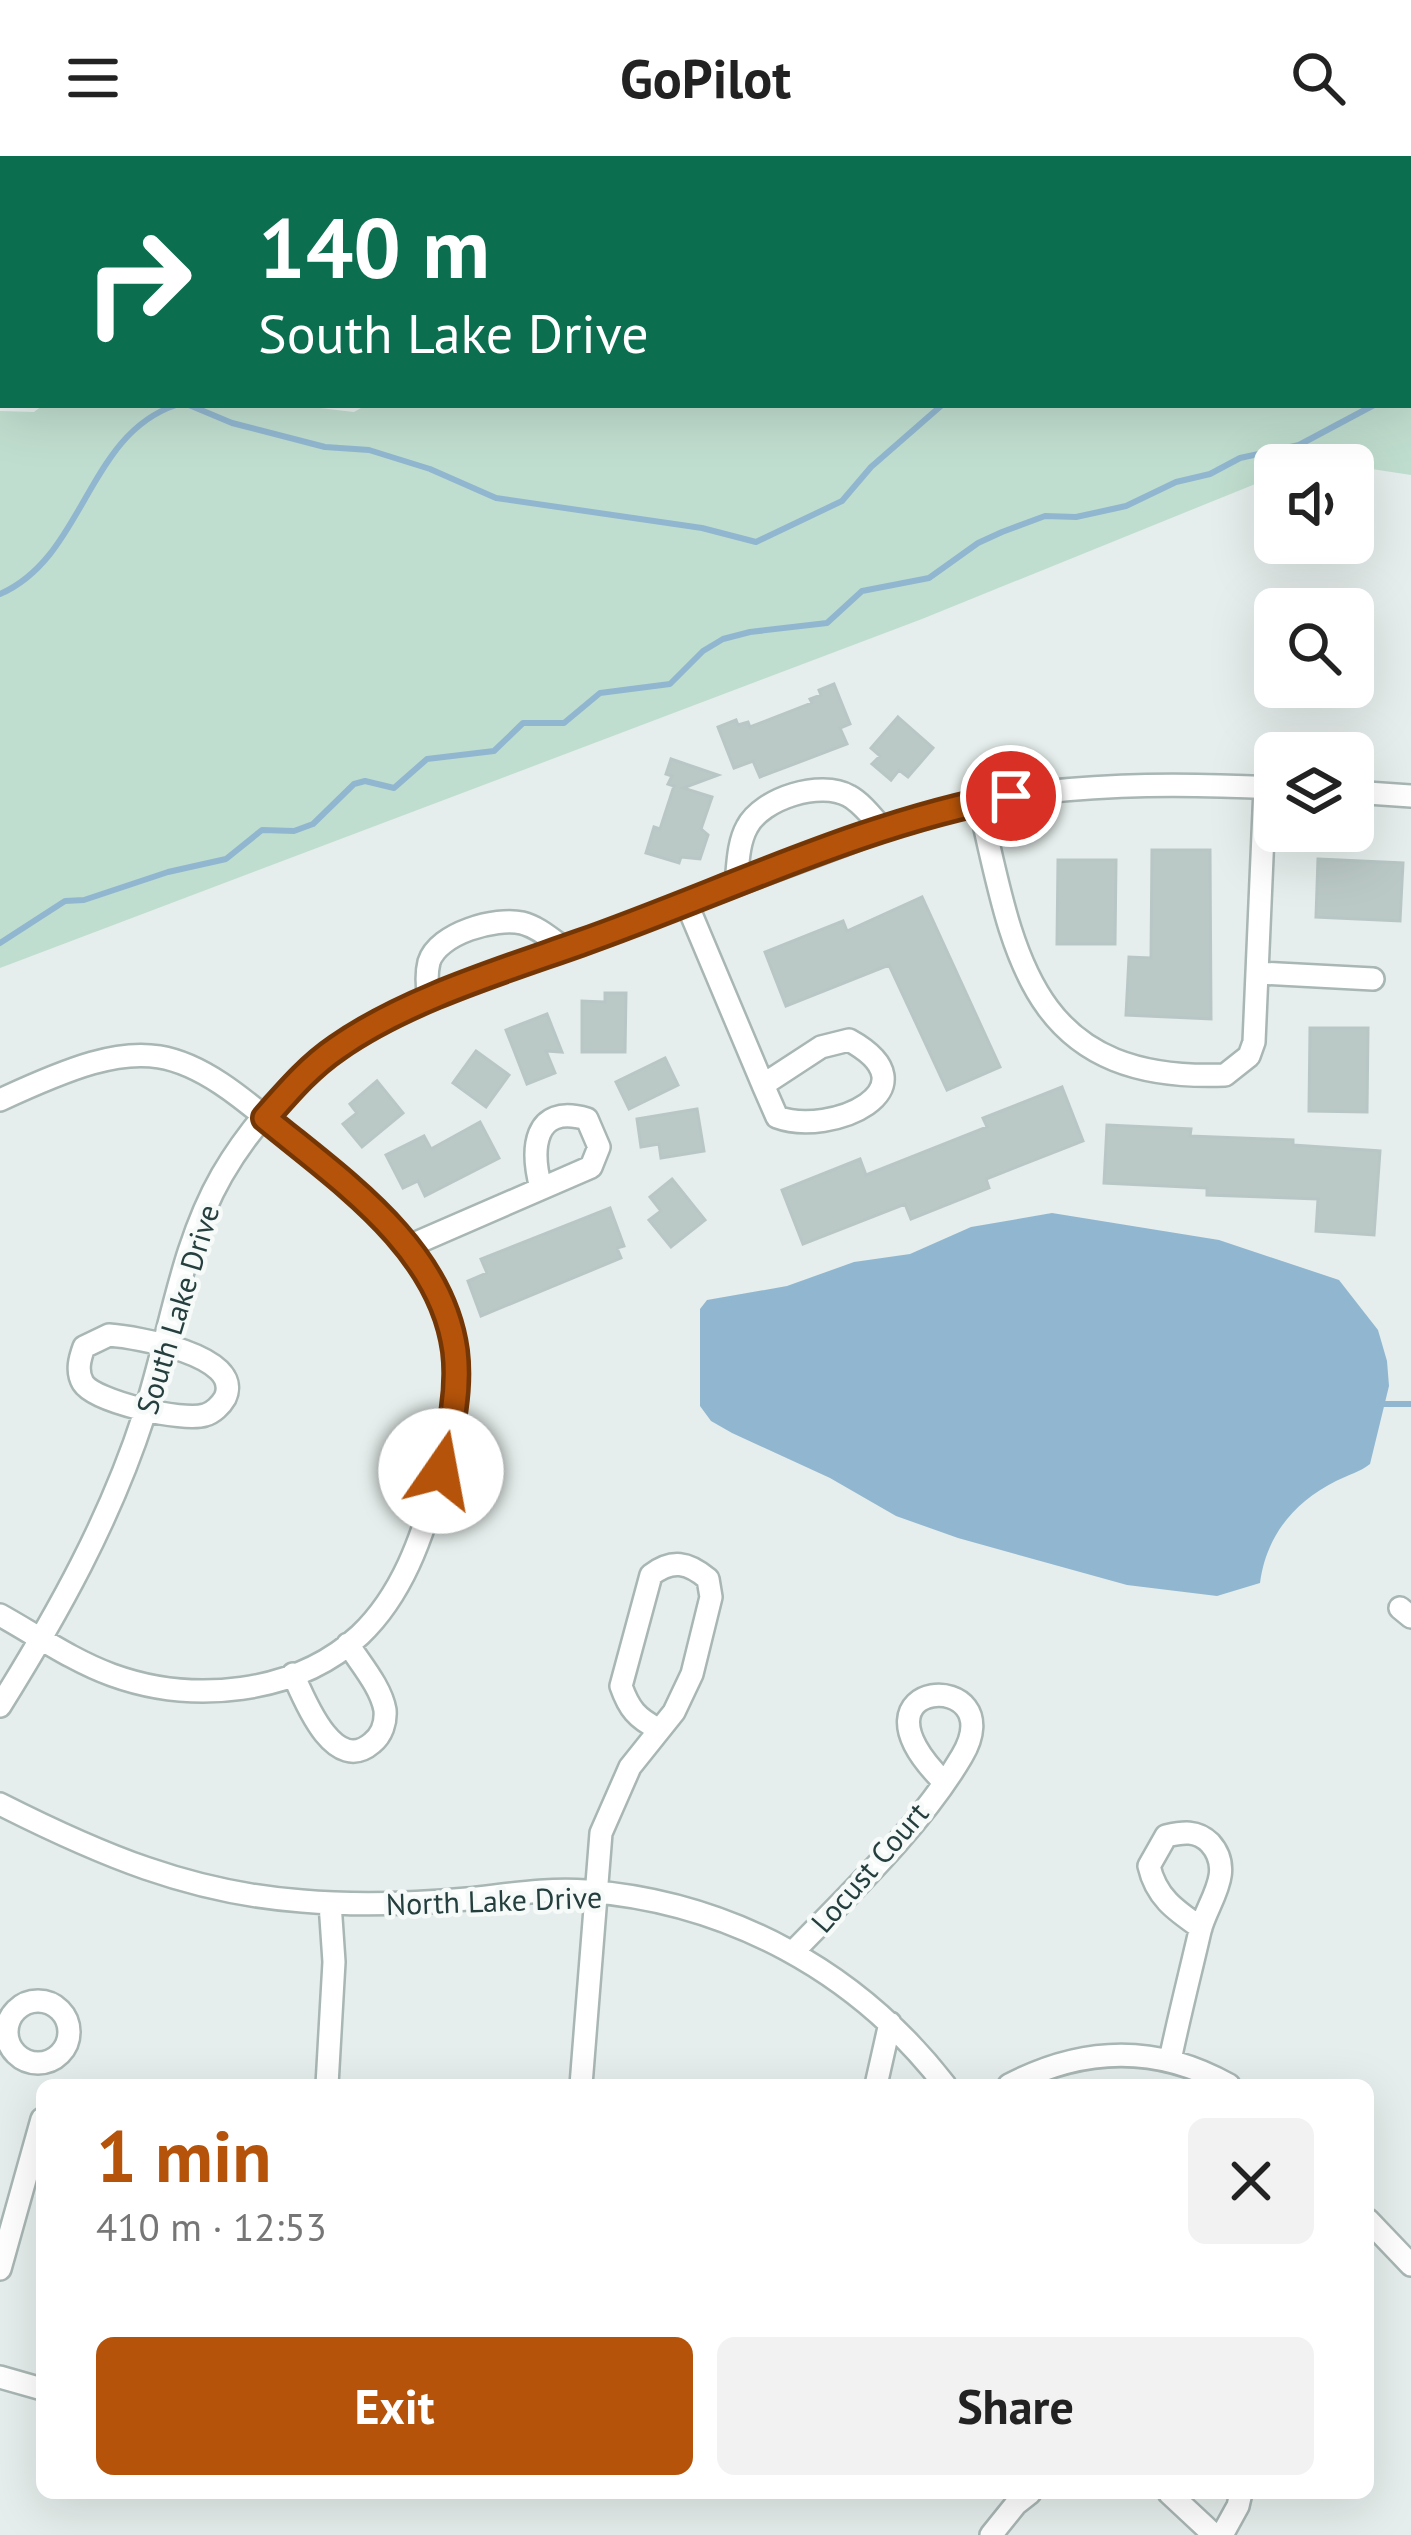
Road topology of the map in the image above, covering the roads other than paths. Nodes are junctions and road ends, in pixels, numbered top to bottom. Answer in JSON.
{"nodes":[{"id":1,"x":1254,"y":788,"type":"edge"},
{"id":2,"x":1374,"y":793,"type":"edge"},
{"id":3,"x":1411,"y":796,"type":"edge"},
{"id":4,"x":980,"y":802,"type":"junction"},
{"id":5,"x":883,"y":829,"type":"junction"},
{"id":6,"x":1266,"y":852,"type":"edge"},
{"id":7,"x":736,"y":883,"type":"junction"},
{"id":8,"x":686,"y":902,"type":"junction"},
{"id":9,"x":564,"y":948,"type":"junction"},
{"id":10,"x":1259,"y":973,"type":"junction"},
{"id":11,"x":1373,"y":979,"type":"dead end"},
{"id":12,"x":428,"y":1000,"type":"junction"},
{"id":13,"x":763,"y":1085,"type":"junction"},
{"id":14,"x":0,"y":1100,"type":"edge"},
{"id":15,"x":265,"y":1118,"type":"junction"},
{"id":16,"x":541,"y":1188,"type":"dead end"},
{"id":17,"x":406,"y":1247,"type":"junction"},
{"id":18,"x":164,"y":1344,"type":"junction"},
{"id":19,"x":146,"y":1410,"type":"junction"},
{"id":20,"x":0,"y":1615,"type":"edge"},
{"id":21,"x":41,"y":1638,"type":"junction"},
{"id":22,"x":348,"y":1644,"type":"junction"},
{"id":23,"x":293,"y":1674,"type":"junction"},
{"id":24,"x":0,"y":1706,"type":"edge"},
{"id":25,"x":658,"y":1729,"type":"junction"},
{"id":26,"x":944,"y":1782,"type":"dead end"},
{"id":27,"x":0,"y":1804,"type":"edge"},
{"id":28,"x":595,"y":1893,"type":"junction"},
{"id":29,"x":330,"y":1903,"type":"junction"},
{"id":30,"x":1201,"y":1928,"type":"dead end"},
{"id":31,"x":793,"y":1952,"type":"junction"},
{"id":32,"x":890,"y":2024,"type":"junction"},
{"id":33,"x":1170,"y":2060,"type":"junction"},
{"id":34,"x":327,"y":2079,"type":"edge"},
{"id":35,"x":581,"y":2079,"type":"edge"},
{"id":36,"x":877,"y":2079,"type":"edge"},
{"id":37,"x":940,"y":2079,"type":"edge"},
{"id":38,"x":1021,"y":2079,"type":"edge"},
{"id":39,"x":1217,"y":2079,"type":"edge"},
{"id":40,"x":36,"y":2141,"type":"edge"},
{"id":41,"x":1374,"y":2226,"type":"edge"},
{"id":42,"x":1411,"y":2265,"type":"edge"},
{"id":43,"x":0,"y":2269,"type":"edge"},
{"id":44,"x":0,"y":2377,"type":"edge"},
{"id":45,"x":36,"y":2387,"type":"edge"},
{"id":46,"x":1022,"y":2499,"type":"edge"},
{"id":47,"x":1176,"y":2499,"type":"edge"},
{"id":48,"x":1238,"y":2499,"type":"edge"},
{"id":49,"x":991,"y":2535,"type":"edge"},
{"id":50,"x":1218,"y":2535,"type":"edge"}],
"edges":[{"from":1,"to":4,"type":"street","name":"South Lake Drive"},
{"from":2,"to":3,"type":"street"},
{"from":4,"to":5,"type":"street","name":"South Lake Drive"},
{"from":4,"to":10,"type":"street"},
{"from":5,"to":7,"type":"street","name":"South Lake Drive"},
{"from":5,"to":7,"type":"street"},
{"from":6,"to":10,"type":"street"},
{"from":7,"to":8,"type":"street","name":"South Lake Drive"},
{"from":8,"to":9,"type":"street","name":"South Lake Drive"},
{"from":8,"to":13,"type":"street"},
{"from":9,"to":12,"type":"street","name":"South Lake Drive"},
{"from":9,"to":12,"type":"street"},
{"from":10,"to":11,"type":"street"},
{"from":12,"to":15,"type":"street","name":"South Lake Drive"},
{"from":13,"to":13,"type":"street"},
{"from":14,"to":15,"type":"street"},
{"from":15,"to":17,"type":"street"},
{"from":15,"to":18,"type":"street","name":"South Lake Drive"},
{"from":16,"to":17,"type":"street"},
{"from":17,"to":22,"type":"street"},
{"from":18,"to":19,"type":"street","name":"South Lake Drive"},
{"from":18,"to":19,"type":"street"},
{"from":18,"to":19,"type":"street"},
{"from":19,"to":21,"type":"street","name":"South Lake Drive"},
{"from":20,"to":21,"type":"street"},
{"from":21,"to":23,"type":"street"},
{"from":21,"to":24,"type":"street","name":"South Lake Drive"},
{"from":22,"to":23,"type":"street"},
{"from":22,"to":23,"type":"street"},
{"from":25,"to":25,"type":"street"},
{"from":25,"to":28,"type":"street"},
{"from":26,"to":31,"type":"street","name":"Locust Court"},
{"from":27,"to":29,"type":"street","name":"North Lake Drive"},
{"from":28,"to":29,"type":"street","name":"North Lake Drive"},
{"from":28,"to":31,"type":"street","name":"North Lake Drive"},
{"from":28,"to":35,"type":"street"},
{"from":29,"to":34,"type":"street"},
{"from":30,"to":33,"type":"street"},
{"from":31,"to":32,"type":"street","name":"North Lake Drive"},
{"from":32,"to":36,"type":"street"},
{"from":32,"to":37,"type":"street","name":"North Lake Drive"},
{"from":33,"to":38,"type":"street"},
{"from":33,"to":39,"type":"street"},
{"from":40,"to":43,"type":"street"},
{"from":41,"to":42,"type":"street"},
{"from":44,"to":45,"type":"street"},
{"from":46,"to":49,"type":"street"},
{"from":47,"to":50,"type":"street"},
{"from":48,"to":50,"type":"street"}]}
